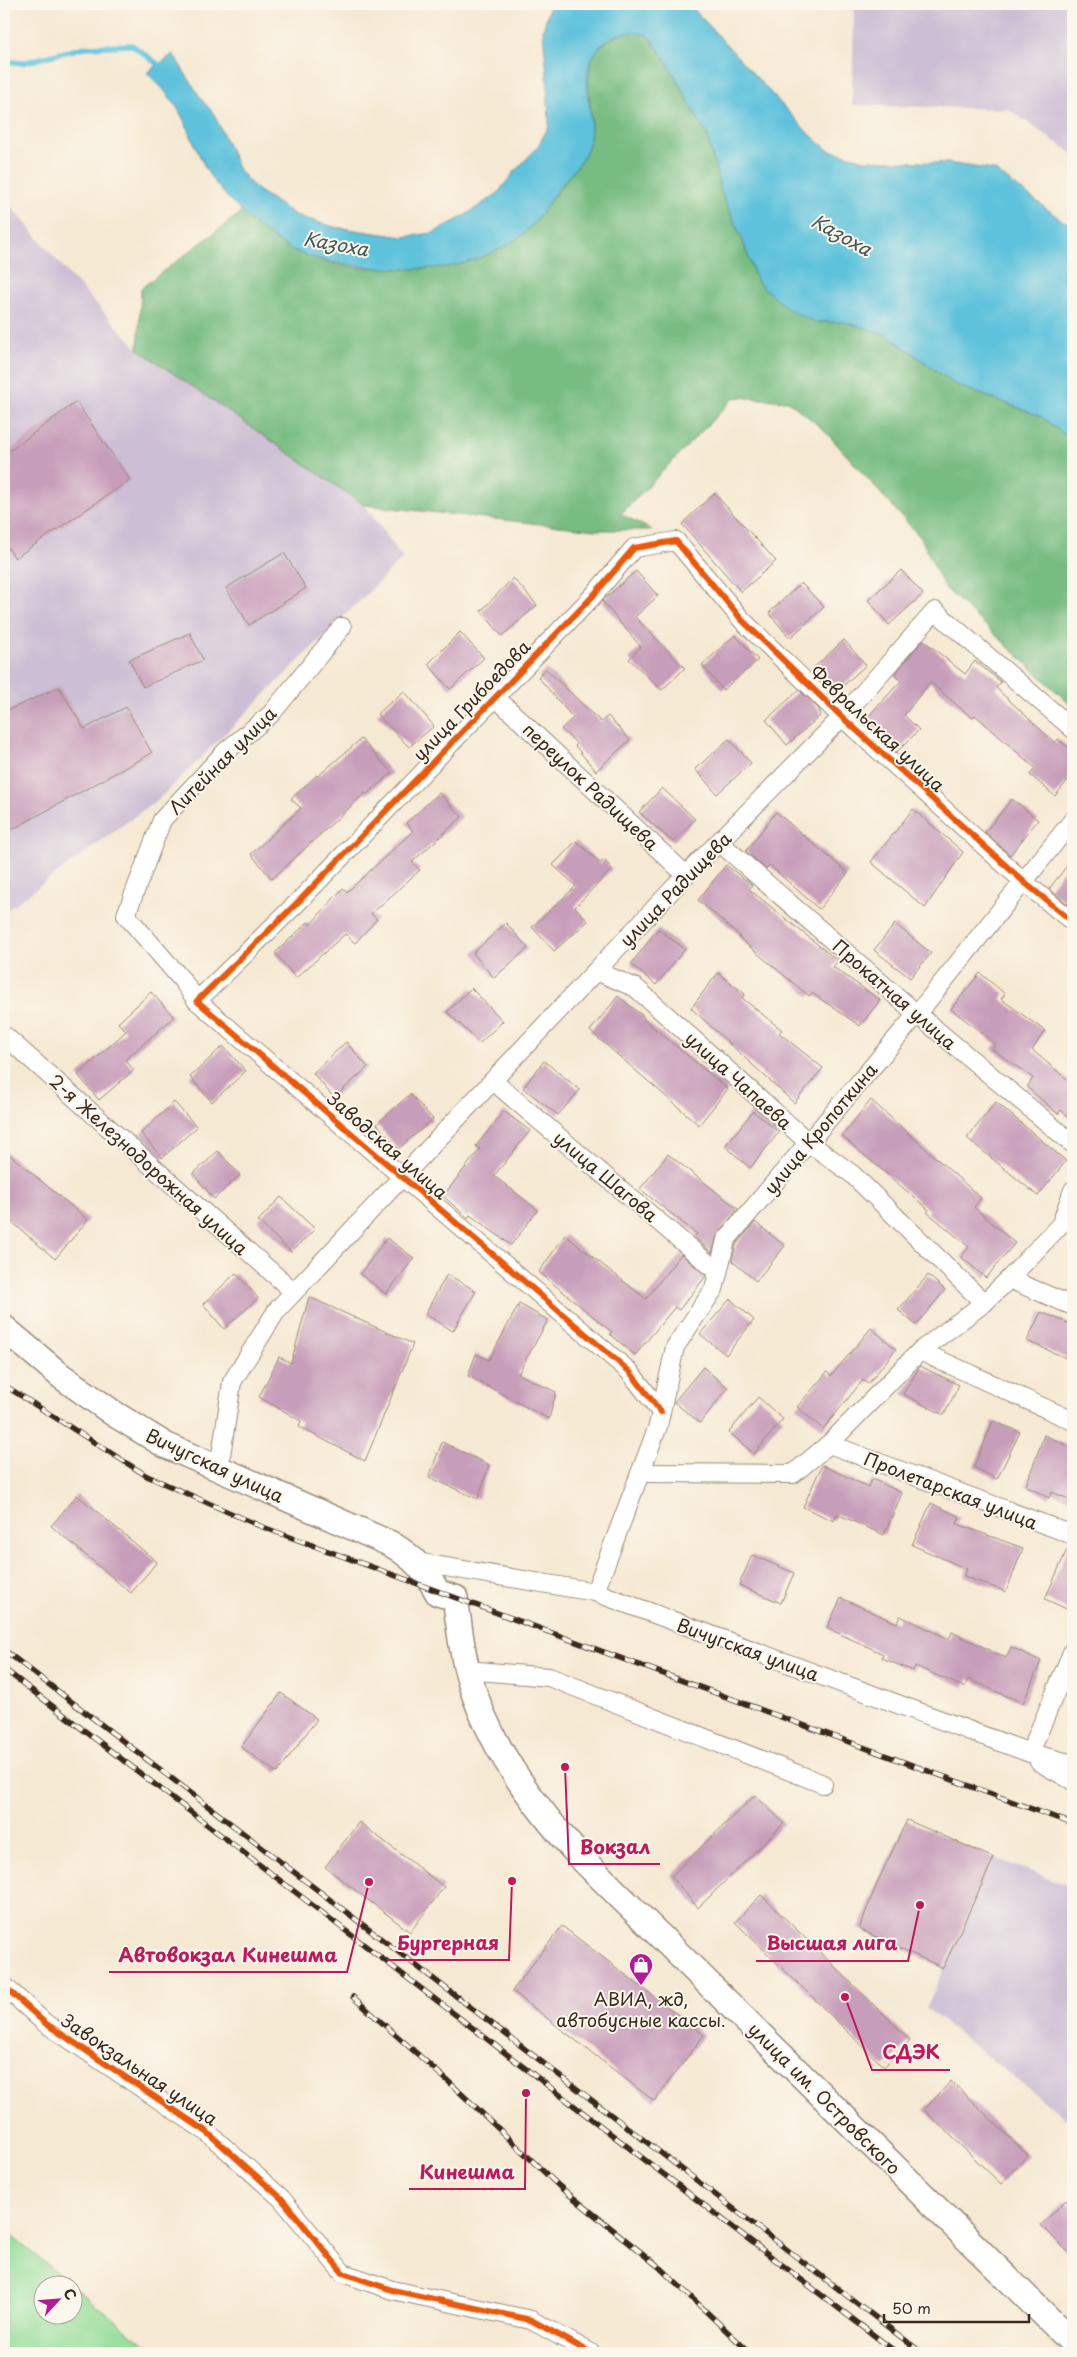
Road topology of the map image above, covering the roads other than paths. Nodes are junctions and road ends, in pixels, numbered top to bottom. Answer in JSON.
{"nodes":[{"id":1,"x":676,"y":542,"type":"joint"},
{"id":2,"x":342,"y":627,"type":"dead end"},
{"id":3,"x":496,"y":696,"type":"junction"},
{"id":4,"x":842,"y":717,"type":"junction"},
{"id":5,"x":1073,"y":730,"type":"edge"},
{"id":6,"x":1073,"y":820,"type":"edge"},
{"id":7,"x":719,"y":842,"type":"junction"},
{"id":8,"x":686,"y":876,"type":"junction"},
{"id":9,"x":1024,"y":882,"type":"junction"},
{"id":10,"x":1073,"y":922,"type":"edge"},
{"id":11,"x":596,"y":971,"type":"junction"},
{"id":12,"x":197,"y":1001,"type":"junction"},
{"id":13,"x":917,"y":1014,"type":"junction"},
{"id":14,"x":5,"y":1036,"type":"edge"},
{"id":15,"x":493,"y":1081,"type":"junction"},
{"id":16,"x":808,"y":1142,"type":"junction"},
{"id":17,"x":1073,"y":1144,"type":"edge"},
{"id":18,"x":408,"y":1171,"type":"junction"},
{"id":19,"x":1073,"y":1190,"type":"edge"},
{"id":20,"x":718,"y":1272,"type":"junction"},
{"id":21,"x":1009,"y":1279,"type":"junction"},
{"id":22,"x":294,"y":1292,"type":"junction"},
{"id":23,"x":984,"y":1304,"type":"junction"},
{"id":24,"x":1073,"y":1306,"type":"edge"},
{"id":25,"x":4,"y":1328,"type":"edge"},
{"id":26,"x":920,"y":1351,"type":"junction"},
{"id":27,"x":661,"y":1412,"type":"junction"},
{"id":28,"x":1073,"y":1421,"type":"edge"},
{"id":29,"x":830,"y":1444,"type":"junction"},
{"id":30,"x":219,"y":1469,"type":"junction"},
{"id":31,"x":640,"y":1473,"type":"junction"},
{"id":32,"x":1073,"y":1535,"type":"edge"},
{"id":33,"x":416,"y":1562,"type":"junction"},
{"id":34,"x":595,"y":1592,"type":"junction"},
{"id":35,"x":1073,"y":1650,"type":"edge"},
{"id":36,"x":467,"y":1670,"type":"junction"},
{"id":37,"x":1008,"y":1744,"type":"junction"},
{"id":38,"x":1030,"y":1753,"type":"junction"},
{"id":39,"x":1073,"y":1764,"type":"edge"},
{"id":40,"x":1073,"y":1781,"type":"edge"},
{"id":41,"x":521,"y":1784,"type":"joint"},
{"id":42,"x":824,"y":1784,"type":"dead end"},
{"id":43,"x":4,"y":1986,"type":"edge"},
{"id":44,"x":1073,"y":2343,"type":"edge"},
{"id":45,"x":591,"y":2353,"type":"edge"}],
"edges":[{"from":1,"to":3,"type":"street","name":"улица Грибоедова"},
{"from":1,"to":4,"type":"street","name":"Февральская улица"},
{"from":2,"to":12,"type":"street","name":"Литейная улица"},
{"from":3,"to":8,"type":"street","name":"переулок Радищева"},
{"from":3,"to":12,"type":"street","name":"улица Грибоедова"},
{"from":4,"to":5,"type":"street","name":"улица Радищева"},
{"from":4,"to":7,"type":"street","name":"улица Радищева"},
{"from":4,"to":9,"type":"street","name":"Февральская улица"},
{"from":6,"to":9,"type":"street","name":"улица Кропоткина"},
{"from":7,"to":8,"type":"street","name":"улица Радищева"},
{"from":7,"to":13,"type":"street","name":"Прокатная улица"},
{"from":8,"to":11,"type":"street","name":"улица Радищева"},
{"from":9,"to":10,"type":"street","name":"Февральская улица"},
{"from":9,"to":13,"type":"street","name":"улица Кропоткина"},
{"from":11,"to":15,"type":"street","name":"улица Радищева"},
{"from":11,"to":16,"type":"street","name":"улица Чапаева"},
{"from":12,"to":18,"type":"street","name":"Заводская улица"},
{"from":13,"to":16,"type":"street","name":"улица Кропоткина"},
{"from":13,"to":17,"type":"street","name":"Прокатная улица"},
{"from":14,"to":22,"type":"street","name":"2-я Железнодорожная улица"},
{"from":15,"to":18,"type":"street","name":"улица Радищева"},
{"from":15,"to":20,"type":"street","name":"улица Шагова"},
{"from":16,"to":20,"type":"street","name":"улица Кропоткина"},
{"from":16,"to":23,"type":"street","name":"улица Чапаева"},
{"from":18,"to":22,"type":"street"},
{"from":18,"to":27,"type":"street","name":"Заводская улица"},
{"from":19,"to":21,"type":"street"},
{"from":20,"to":27,"type":"street","name":"улица Кропоткина"},
{"from":21,"to":23,"type":"street"},
{"from":21,"to":24,"type":"street"},
{"from":22,"to":30,"type":"street"},
{"from":23,"to":26,"type":"street"},
{"from":25,"to":30,"type":"main road","name":"Вичугская улица"},
{"from":26,"to":28,"type":"street"},
{"from":26,"to":29,"type":"street"},
{"from":27,"to":31,"type":"street","name":"улица Кропоткина"},
{"from":29,"to":31,"type":"street"},
{"from":29,"to":32,"type":"street","name":"Пролетарская улица"},
{"from":30,"to":33,"type":"main road","name":"Вичугская улица"},
{"from":31,"to":34,"type":"street","name":"улица Кропоткина"},
{"from":33,"to":34,"type":"street","name":"Вичугская улица"},
{"from":33,"to":36,"type":"main road","name":"Вичугская улица"},
{"from":34,"to":37,"type":"street","name":"Вичугская улица"},
{"from":35,"to":38,"type":"street"},
{"from":36,"to":41,"type":"main road","name":"Вичугская улица"},
{"from":36,"to":42,"type":"street"},
{"from":37,"to":38,"type":"street","name":"Вичугская улица"},
{"from":37,"to":40,"type":"street"},
{"from":38,"to":39,"type":"street","name":"Вичугская улица"},
{"from":41,"to":44,"type":"main road","name":"улица им. Островского"},
{"from":43,"to":45,"type":"street","name":"Завокзальная улица"}]}
